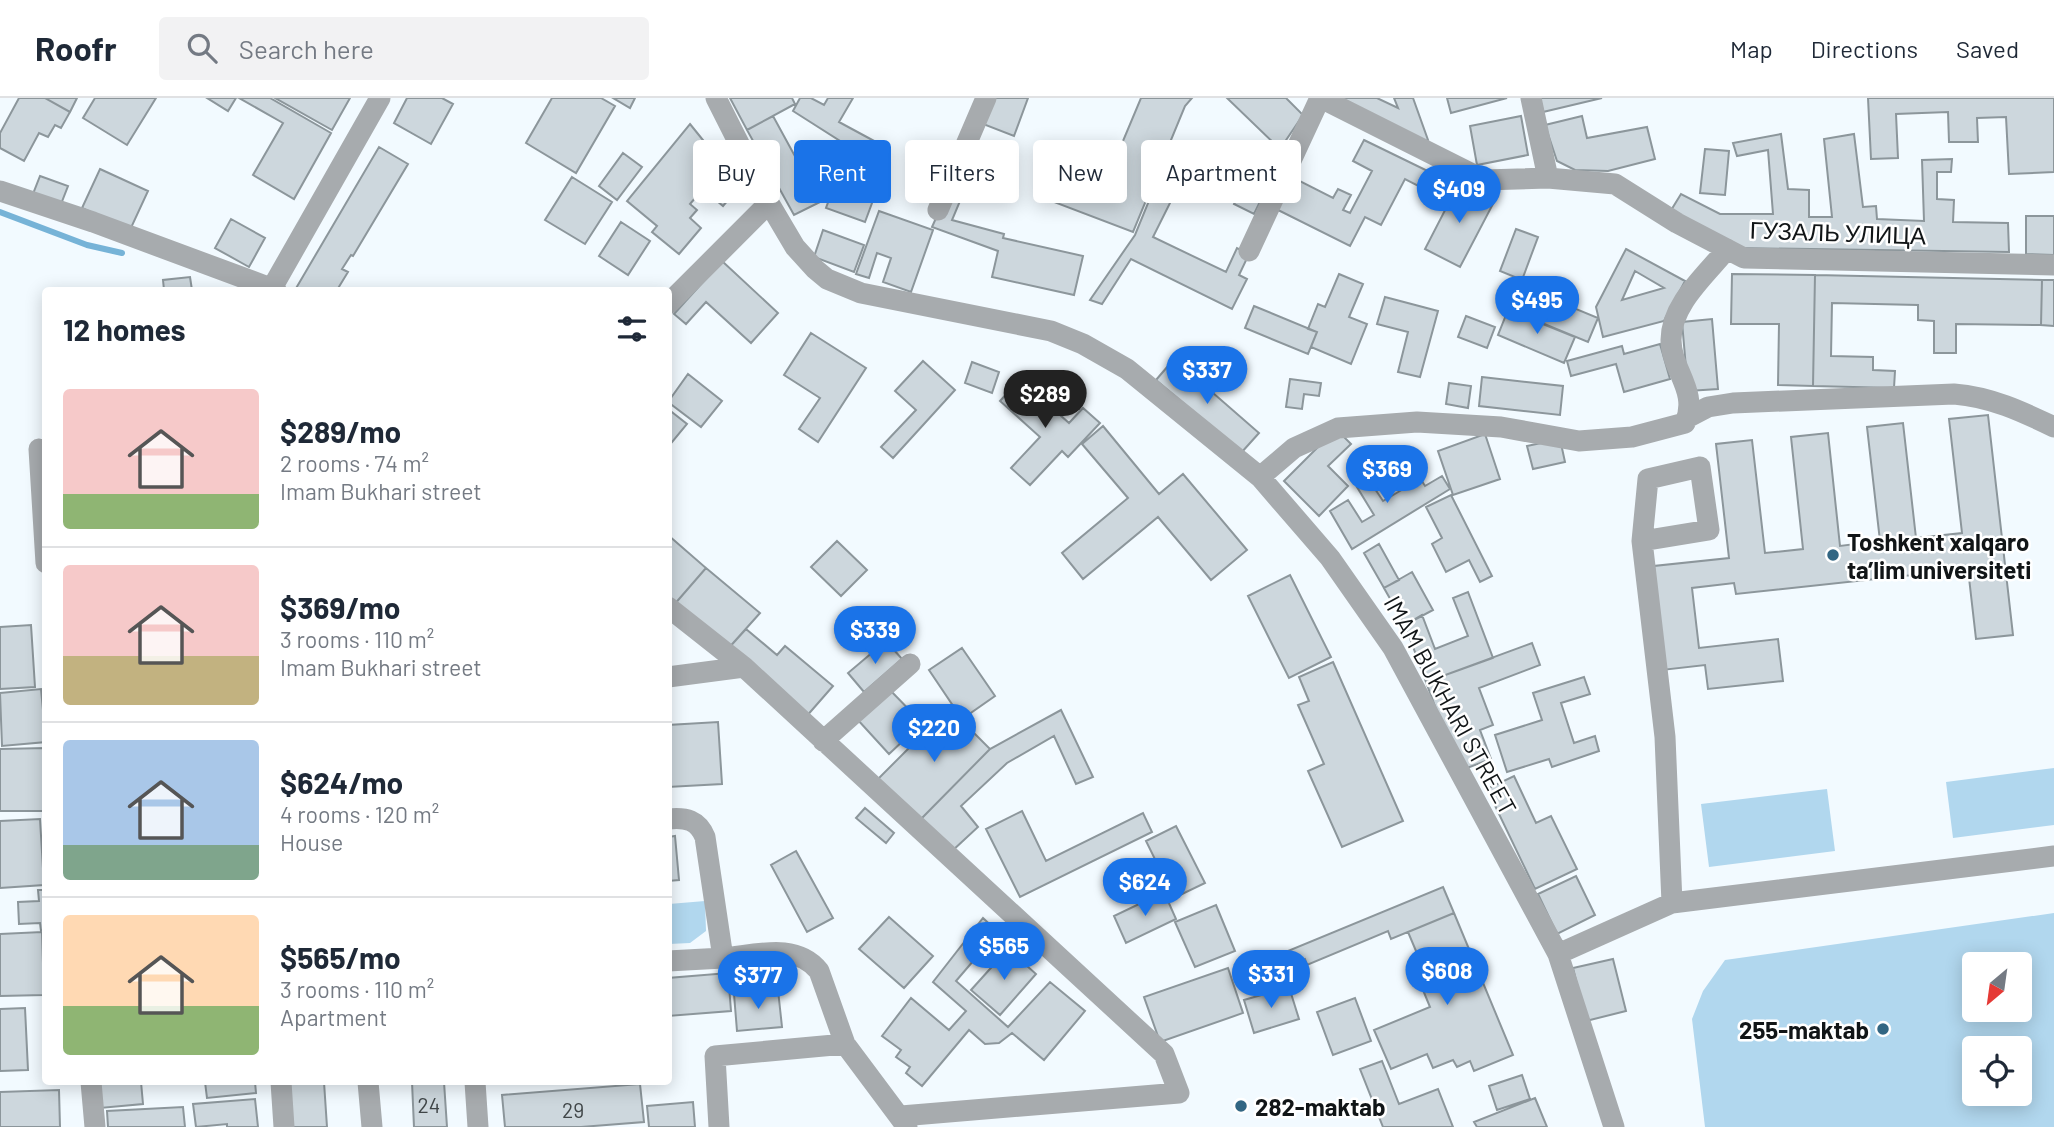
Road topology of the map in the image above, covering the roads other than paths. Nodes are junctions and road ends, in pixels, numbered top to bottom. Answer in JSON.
{"nodes":[{"id":1,"x":380,"y":98,"type":"edge"},
{"id":2,"x":716,"y":98,"type":"edge"},
{"id":3,"x":986,"y":98,"type":"edge"},
{"id":4,"x":1320,"y":98,"type":"edge"},
{"id":5,"x":1531,"y":98,"type":"edge"},
{"id":6,"x":1548,"y":178,"type":"junction"},
{"id":7,"x":0,"y":191,"type":"edge"},
{"id":8,"x":769,"y":204,"type":"junction"},
{"id":9,"x":938,"y":210,"type":"dead end"},
{"id":10,"x":1727,"y":249,"type":"junction"},
{"id":11,"x":1249,"y":251,"type":"dead end"},
{"id":12,"x":2054,"y":265,"type":"edge"},
{"id":13,"x":268,"y":287,"type":"edge"},
{"id":14,"x":275,"y":287,"type":"edge"},
{"id":15,"x":672,"y":300,"type":"edge"},
{"id":16,"x":1687,"y":418,"type":"junction"},
{"id":17,"x":2054,"y":427,"type":"edge"},
{"id":18,"x":39,"y":449,"type":"dead end"},
{"id":19,"x":1260,"y":477,"type":"junction"},
{"id":20,"x":42,"y":498,"type":"edge"},
{"id":21,"x":1642,"y":541,"type":"dead end"},
{"id":22,"x":672,"y":610,"type":"edge"},
{"id":23,"x":910,"y":664,"type":"dead end"},
{"id":24,"x":744,"y":667,"type":"junction"},
{"id":25,"x":672,"y":676,"type":"edge"},
{"id":26,"x":823,"y":741,"type":"junction"},
{"id":27,"x":672,"y":819,"type":"edge"},
{"id":28,"x":2054,"y":856,"type":"edge"},
{"id":29,"x":1672,"y":903,"type":"junction"},
{"id":30,"x":1558,"y":954,"type":"junction"},
{"id":31,"x":723,"y":958,"type":"junction"},
{"id":32,"x":672,"y":961,"type":"edge"},
{"id":33,"x":845,"y":1044,"type":"junction"},
{"id":34,"x":91,"y":1085,"type":"edge"},
{"id":35,"x":281,"y":1085,"type":"edge"},
{"id":36,"x":369,"y":1085,"type":"edge"},
{"id":37,"x":475,"y":1085,"type":"edge"},
{"id":38,"x":904,"y":1122,"type":"edge"},
{"id":39,"x":95,"y":1127,"type":"edge"},
{"id":40,"x":284,"y":1127,"type":"edge"},
{"id":41,"x":372,"y":1127,"type":"edge"},
{"id":42,"x":478,"y":1127,"type":"edge"},
{"id":43,"x":719,"y":1127,"type":"edge"},
{"id":44,"x":1614,"y":1127,"type":"edge"}],
"edges":[{"from":1,"to":14,"type":"street"},
{"from":2,"to":8,"type":"street","name":"IMAM BUKHARI STREET"},
{"from":3,"to":9,"type":"street"},
{"from":4,"to":6,"type":"street","name":"ГУЗАЛЬ УЛИЦА"},
{"from":4,"to":11,"type":"street"},
{"from":5,"to":6,"type":"street"},
{"from":6,"to":10,"type":"street","name":"ГУЗАЛЬ УЛИЦА"},
{"from":7,"to":13,"type":"street"},
{"from":8,"to":15,"type":"street"},
{"from":8,"to":19,"type":"street","name":"IMAM BUKHARI STREET"},
{"from":10,"to":12,"type":"street","name":"ГУЗАЛЬ УЛИЦА"},
{"from":10,"to":16,"type":"street"},
{"from":16,"to":17,"type":"street"},
{"from":16,"to":19,"type":"street"},
{"from":18,"to":20,"type":"street"},
{"from":19,"to":30,"type":"street","name":"IMAM BUKHARI STREET"},
{"from":21,"to":29,"type":"street"},
{"from":22,"to":24,"type":"street"},
{"from":23,"to":26,"type":"street"},
{"from":24,"to":25,"type":"street"},
{"from":24,"to":26,"type":"street"},
{"from":26,"to":38,"type":"street"},
{"from":27,"to":31,"type":"street"},
{"from":28,"to":29,"type":"street"},
{"from":29,"to":30,"type":"street"},
{"from":30,"to":44,"type":"street","name":"IMAM BUKHARI STREET"},
{"from":31,"to":32,"type":"street"},
{"from":31,"to":33,"type":"street"},
{"from":33,"to":38,"type":"street"},
{"from":33,"to":43,"type":"street"},
{"from":34,"to":39,"type":"street"},
{"from":35,"to":40,"type":"street"},
{"from":36,"to":41,"type":"street"},
{"from":37,"to":42,"type":"street"}]}
